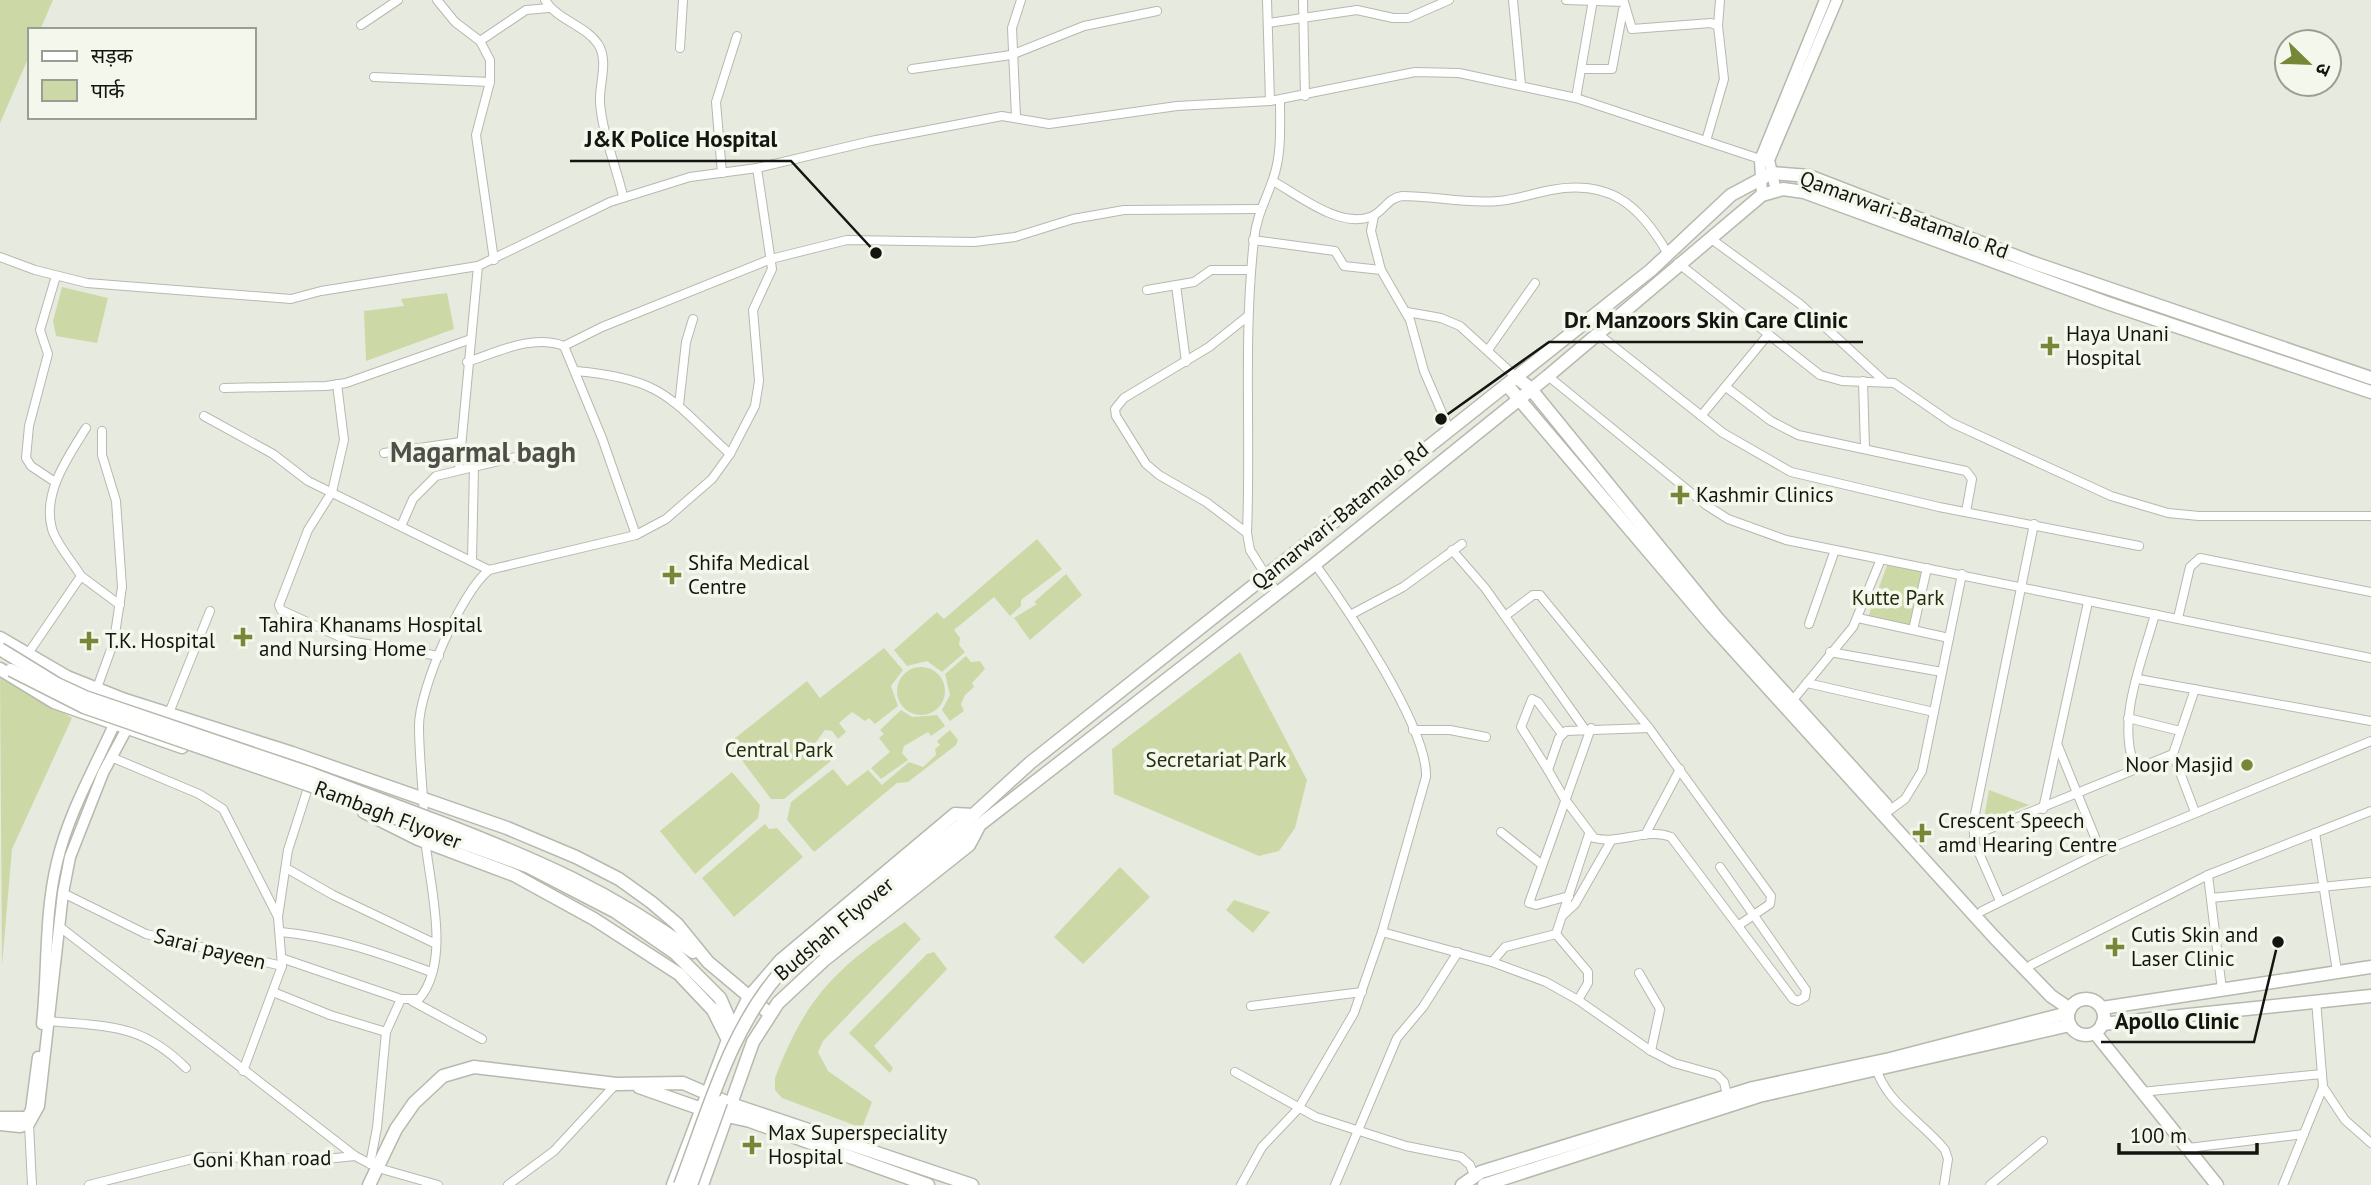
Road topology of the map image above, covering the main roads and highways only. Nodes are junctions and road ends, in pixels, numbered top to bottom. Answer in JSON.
{"nodes":[{"id":1,"x":2371,"y":378,"type":"edge"},
{"id":2,"x":1511,"y":381,"type":"junction"},
{"id":3,"x":2371,"y":392,"type":"edge"},
{"id":4,"x":1526,"y":393,"type":"junction"},
{"id":5,"x":0,"y":638,"type":"edge"},
{"id":6,"x":0,"y":649,"type":"edge"},
{"id":7,"x":0,"y":663,"type":"edge"},
{"id":8,"x":0,"y":669,"type":"edge"},
{"id":9,"x":976,"y":819,"type":"junction"},
{"id":10,"x":959,"y":833,"type":"junction"},
{"id":11,"x":636,"y":926,"type":"junction"},
{"id":12,"x":708,"y":962,"type":"junction"},
{"id":13,"x":2371,"y":967,"type":"edge"},
{"id":14,"x":679,"y":974,"type":"junction"},
{"id":15,"x":2371,"y":996,"type":"edge"},
{"id":16,"x":749,"y":997,"type":"junction"},
{"id":17,"x":2102,"y":1008,"type":"junction"},
{"id":18,"x":2070,"y":1013,"type":"junction"},
{"id":19,"x":770,"y":1014,"type":"junction"},
{"id":20,"x":2098,"y":1029,"type":"junction"},
{"id":21,"x":731,"y":1034,"type":"junction"},
{"id":22,"x":632,"y":1085,"type":"junction"},
{"id":23,"x":708,"y":1093,"type":"junction"},
{"id":24,"x":1729,"y":1100,"type":"junction"},
{"id":25,"x":701,"y":1108,"type":"junction"},
{"id":26,"x":729,"y":1110,"type":"junction"},
{"id":27,"x":1469,"y":1182,"type":"edge"},
{"id":28,"x":369,"y":1185,"type":"edge"},
{"id":29,"x":673,"y":1185,"type":"edge"},
{"id":30,"x":680,"y":1185,"type":"edge"},
{"id":31,"x":691,"y":1185,"type":"edge"},
{"id":32,"x":702,"y":1185,"type":"edge"},
{"id":33,"x":928,"y":1185,"type":"edge"},
{"id":34,"x":972,"y":1185,"type":"edge"},
{"id":35,"x":1484,"y":1185,"type":"edge"},
{"id":36,"x":2217,"y":1185,"type":"edge"}],
"edges":[{"from":1,"to":2,"type":"main road","name":"Qamarwari-Batamalo Rd"},
{"from":2,"to":4,"type":"main road"},
{"from":2,"to":9,"type":"main road","name":"Qamarwari-Batamalo Rd"},
{"from":3,"to":4,"type":"main road","name":"Qamarwari-Batamalo Rd"},
{"from":4,"to":9,"type":"main road","name":"Qamarwari-Batamalo Rd"},
{"from":4,"to":18,"type":"main road"},
{"from":4,"to":18,"type":"main road"},
{"from":5,"to":12,"type":"main road"},
{"from":6,"to":12,"type":"main road","name":"Rambagh Flyover","bridge":true},
{"from":7,"to":11,"type":"main road","name":"Rambagh Flyover","bridge":true},
{"from":8,"to":14,"type":"main road"},
{"from":9,"to":10,"type":"main road","name":"Budshah Flyover"},
{"from":9,"to":16,"type":"main road"},
{"from":9,"to":19,"type":"main road"},
{"from":10,"to":30,"type":"main road","name":"Budshah Flyover","bridge":true},
{"from":10,"to":31,"type":"main road","name":"Budshah Flyover","bridge":true},
{"from":11,"to":14,"type":"main road"},
{"from":11,"to":21,"type":"main road","name":"Rambagh Flyover"},
{"from":12,"to":16,"type":"main road"},
{"from":13,"to":17,"type":"main road"},
{"from":14,"to":21,"type":"main road"},
{"from":15,"to":20,"type":"main road"},
{"from":16,"to":19,"type":"main road"},
{"from":16,"to":21,"type":"main road"},
{"from":17,"to":18,"type":"main road"},
{"from":17,"to":20,"type":"main road"},
{"from":18,"to":20,"type":"main road"},
{"from":18,"to":24,"type":"main road"},
{"from":19,"to":26,"type":"main road"},
{"from":20,"to":36,"type":"main road"},
{"from":21,"to":23,"type":"main road"},
{"from":22,"to":23,"type":"main road"},
{"from":22,"to":25,"type":"main road"},
{"from":22,"to":28,"type":"main road"},
{"from":23,"to":25,"type":"main road"},
{"from":23,"to":26,"type":"main road"},
{"from":24,"to":27,"type":"main road"},
{"from":24,"to":35,"type":"main road"},
{"from":25,"to":26,"type":"main road"},
{"from":25,"to":29,"type":"main road"},
{"from":26,"to":32,"type":"main road"},
{"from":26,"to":33,"type":"main road"},
{"from":26,"to":34,"type":"main road"}]}
